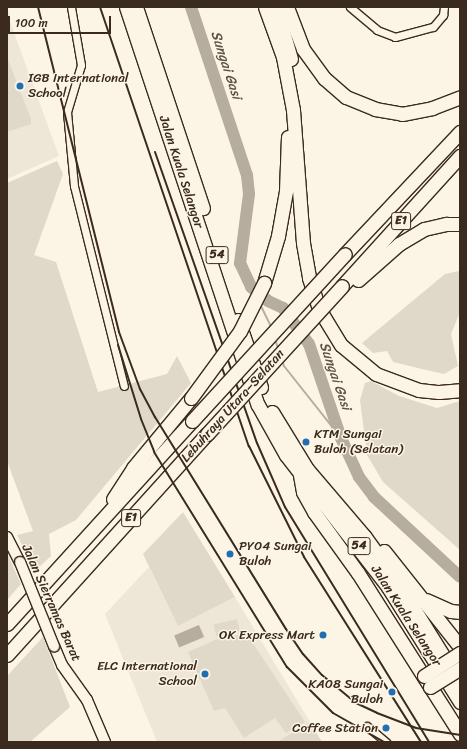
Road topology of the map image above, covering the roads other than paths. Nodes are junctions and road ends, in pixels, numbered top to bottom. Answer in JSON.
{"nodes":[{"id":1,"x":71,"y":7,"type":"edge"},
{"id":2,"x":126,"y":7,"type":"edge"},
{"id":3,"x":136,"y":7,"type":"edge"},
{"id":4,"x":265,"y":7,"type":"edge"},
{"id":5,"x":276,"y":7,"type":"edge"},
{"id":6,"x":287,"y":7,"type":"edge"},
{"id":7,"x":350,"y":7,"type":"edge"},
{"id":8,"x":444,"y":7,"type":"edge"},
{"id":9,"x":269,"y":20,"type":"junction"},
{"id":10,"x":460,"y":97,"type":"edge"},
{"id":11,"x":460,"y":132,"type":"edge"},
{"id":12,"x":460,"y":156,"type":"edge"},
{"id":13,"x":460,"y":224,"type":"edge"},
{"id":14,"x":346,"y":287,"type":"junction"},
{"id":15,"x":460,"y":382,"type":"edge"},
{"id":16,"x":124,"y":386,"type":"dead end"},
{"id":17,"x":460,"y":390,"type":"edge"},
{"id":18,"x":300,"y":475,"type":"junction"},
{"id":19,"x":106,"y":515,"type":"junction"},
{"id":20,"x":7,"y":537,"type":"edge"},
{"id":21,"x":365,"y":537,"type":"junction"},
{"id":22,"x":422,"y":598,"type":"junction"},
{"id":23,"x":460,"y":612,"type":"edge"},
{"id":24,"x":7,"y":624,"type":"edge"},
{"id":25,"x":460,"y":647,"type":"edge"},
{"id":26,"x":460,"y":654,"type":"edge"},
{"id":27,"x":7,"y":655,"type":"edge"},
{"id":28,"x":460,"y":668,"type":"edge"},
{"id":29,"x":427,"y":682,"type":"junction"},
{"id":30,"x":460,"y":683,"type":"edge"},
{"id":31,"x":460,"y":702,"type":"edge"},
{"id":32,"x":367,"y":726,"type":"dead end"},
{"id":33,"x":460,"y":734,"type":"edge"},
{"id":34,"x":105,"y":742,"type":"edge"},
{"id":35,"x":386,"y":742,"type":"edge"}],
"edges":[{"from":1,"to":16,"type":"street"},
{"from":2,"to":18,"type":"highway","name":"Jalan Kuala Selangor","number":"54"},
{"from":3,"to":21,"type":"highway","name":"Jalan Kuala Selangor","number":"54"},
{"from":4,"to":9,"type":"highway"},
{"from":5,"to":15,"type":"highway"},
{"from":6,"to":10,"type":"highway"},
{"from":7,"to":8,"type":"street"},
{"from":9,"to":17,"type":"highway"},
{"from":9,"to":19,"type":"highway","bridge":true},
{"from":11,"to":19,"type":"highway","name":"Lebuhraya Utara–Selatan","number":"E1","bridge":true},
{"from":12,"to":14,"type":"highway","name":"Lebuhraya Utara–Selatan","number":"E1"},
{"from":13,"to":14,"type":"highway"},
{"from":14,"to":27,"type":"highway","name":"Lebuhraya Utara–Selatan","number":"E1","bridge":true},
{"from":18,"to":29,"type":"highway"},
{"from":18,"to":31,"type":"highway","name":"Jalan Kuala Selangor","number":"54"},
{"from":19,"to":24,"type":"highway","name":"Lebuhraya Utara–Selatan","number":"E1"},
{"from":20,"to":34,"type":"street","name":"Jalan Sierramas Barat","bridge":true},
{"from":21,"to":22,"type":"highway"},
{"from":21,"to":30,"type":"highway","name":"Jalan Kuala Selangor","number":"54"},
{"from":22,"to":23,"type":"highway"},
{"from":22,"to":25,"type":"highway"},
{"from":26,"to":29,"type":"highway","bridge":true},
{"from":28,"to":29,"type":"highway","bridge":true},
{"from":29,"to":33,"type":"highway"},
{"from":32,"to":35,"type":"street"}]}
